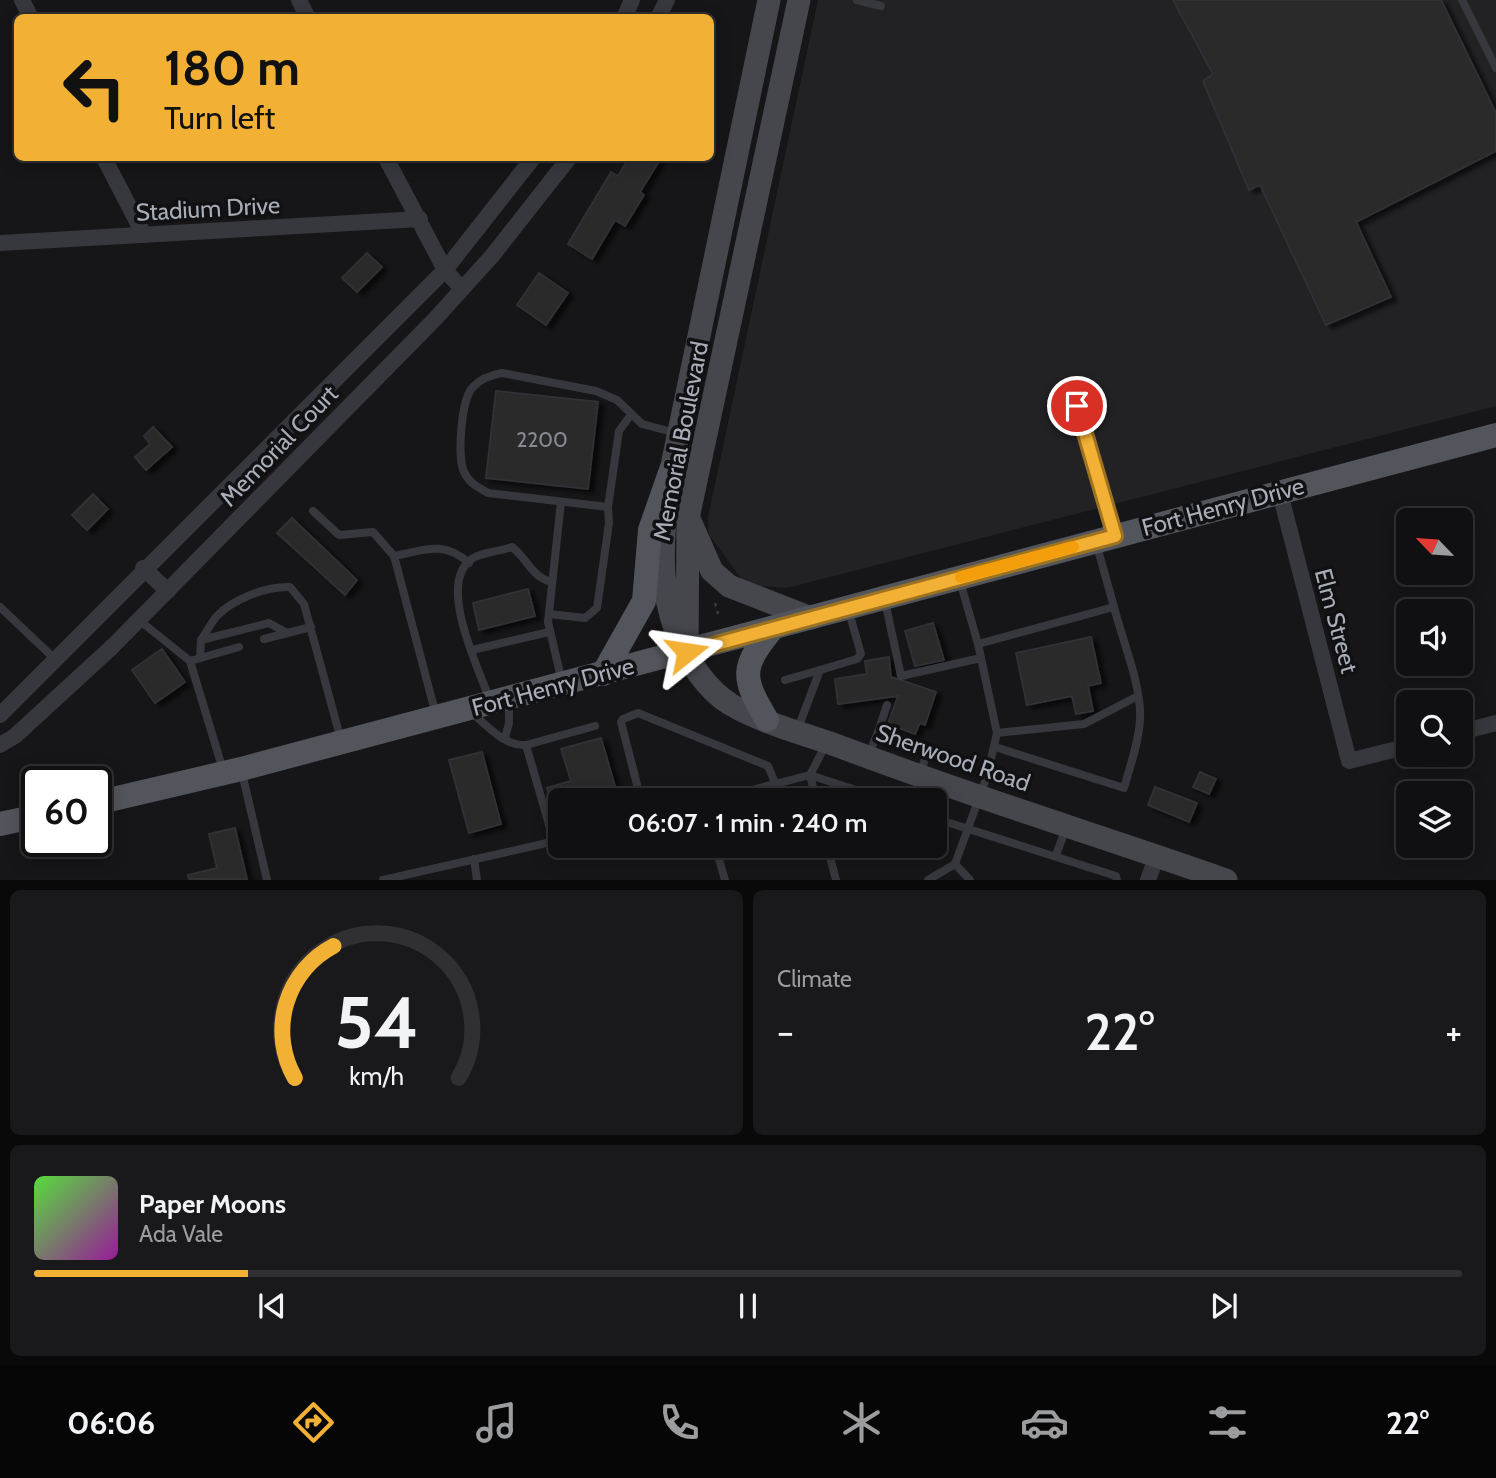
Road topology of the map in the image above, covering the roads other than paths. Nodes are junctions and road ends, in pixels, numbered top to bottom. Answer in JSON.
{"nodes":[{"id":1,"x":769,"y":0,"type":"edge"},
{"id":2,"x":799,"y":0,"type":"edge"},
{"id":3,"x":856,"y":0,"type":"edge"},
{"id":4,"x":1462,"y":0,"type":"edge"},
{"id":5,"x":881,"y":6,"type":"dead end"},
{"id":6,"x":1496,"y":68,"type":"edge"},
{"id":7,"x":106,"y":161,"type":"edge"},
{"id":8,"x":388,"y":161,"type":"edge"},
{"id":9,"x":531,"y":161,"type":"edge"},
{"id":10,"x":567,"y":161,"type":"edge"},
{"id":11,"x":419,"y":219,"type":"junction"},
{"id":12,"x":144,"y":235,"type":"junction"},
{"id":13,"x":0,"y":243,"type":"edge"},
{"id":14,"x":445,"y":270,"type":"junction"},
{"id":15,"x":462,"y":289,"type":"junction"},
{"id":16,"x":1070,"y":382,"type":"dead end"},
{"id":17,"x":631,"y":416,"type":"junction"},
{"id":18,"x":679,"y":434,"type":"junction"},
{"id":19,"x":1496,"y":435,"type":"edge"},
{"id":20,"x":671,"y":470,"type":"junction"},
{"id":21,"x":1280,"y":492,"type":"junction"},
{"id":22,"x":561,"y":502,"type":"junction"},
{"id":23,"x":608,"y":508,"type":"junction"},
{"id":24,"x":313,"y":511,"type":"dead end"},
{"id":25,"x":688,"y":518,"type":"junction"},
{"id":26,"x":1105,"y":538,"type":"junction"},
{"id":27,"x":394,"y":556,"type":"junction"},
{"id":28,"x":469,"y":563,"type":"junction"},
{"id":29,"x":143,"y":568,"type":"junction"},
{"id":30,"x":959,"y":578,"type":"junction"},
{"id":31,"x":552,"y":582,"type":"junction"},
{"id":32,"x":168,"y":591,"type":"junction"},
{"id":33,"x":884,"y":598,"type":"junction"},
{"id":34,"x":0,"y":607,"type":"edge"},
{"id":35,"x":1114,"y":607,"type":"junction"},
{"id":36,"x":848,"y":608,"type":"junction"},
{"id":37,"x":549,"y":614,"type":"junction"},
{"id":38,"x":811,"y":618,"type":"junction"},
{"id":39,"x":139,"y":620,"type":"junction"},
{"id":40,"x":311,"y":627,"type":"junction"},
{"id":41,"x":773,"y":628,"type":"junction"},
{"id":42,"x":549,"y":632,"type":"junction"},
{"id":43,"x":287,"y":633,"type":"junction"},
{"id":44,"x":264,"y":639,"type":"dead end"},
{"id":45,"x":201,"y":640,"type":"junction"},
{"id":46,"x":978,"y":644,"type":"junction"},
{"id":47,"x":239,"y":647,"type":"dead end"},
{"id":48,"x":472,"y":650,"type":"junction"},
{"id":49,"x":687,"y":652,"type":"junction"},
{"id":50,"x":200,"y":658,"type":"junction"},
{"id":51,"x":981,"y":658,"type":"junction"},
{"id":52,"x":57,"y":661,"type":"junction"},
{"id":53,"x":190,"y":661,"type":"junction"},
{"id":54,"x":820,"y":670,"type":"junction"},
{"id":55,"x":603,"y":674,"type":"junction"},
{"id":56,"x":785,"y":680,"type":"dead end"},
{"id":57,"x":563,"y":684,"type":"junction"},
{"id":58,"x":1138,"y":696,"type":"junction"},
{"id":59,"x":489,"y":704,"type":"junction"},
{"id":60,"x":887,"y":705,"type":"dead end"},
{"id":61,"x":0,"y":715,"type":"edge"},
{"id":62,"x":436,"y":718,"type":"junction"},
{"id":63,"x":767,"y":720,"type":"junction"},
{"id":64,"x":1496,"y":723,"type":"edge"},
{"id":65,"x":595,"y":726,"type":"dead end"},
{"id":66,"x":1473,"y":730,"type":"edge"},
{"id":67,"x":797,"y":731,"type":"junction"},
{"id":68,"x":878,"y":732,"type":"junction"},
{"id":69,"x":997,"y":733,"type":"junction"},
{"id":70,"x":505,"y":738,"type":"junction"},
{"id":71,"x":827,"y":742,"type":"junction"},
{"id":72,"x":341,"y":743,"type":"junction"},
{"id":73,"x":526,"y":745,"type":"junction"},
{"id":74,"x":0,"y":746,"type":"edge"},
{"id":75,"x":995,"y":747,"type":"junction"},
{"id":76,"x":1396,"y":749,"type":"edge"},
{"id":77,"x":868,"y":757,"type":"junction"},
{"id":78,"x":233,"y":771,"type":"junction"},
{"id":79,"x":810,"y":775,"type":"junction"},
{"id":80,"x":920,"y":775,"type":"junction"},
{"id":81,"x":776,"y":785,"type":"junction"},
{"id":82,"x":637,"y":788,"type":"edge"},
{"id":83,"x":764,"y":788,"type":"edge"},
{"id":84,"x":813,"y":788,"type":"edge"},
{"id":85,"x":850,"y":788,"type":"edge"},
{"id":86,"x":980,"y":795,"type":"junction"},
{"id":87,"x":112,"y":799,"type":"edge"},
{"id":88,"x":548,"y":813,"type":"edge"},
{"id":89,"x":21,"y":819,"type":"edge"},
{"id":90,"x":947,"y":823,"type":"edge"},
{"id":91,"x":0,"y":824,"type":"edge"},
{"id":92,"x":1067,"y":825,"type":"junction"},
{"id":93,"x":968,"y":830,"type":"junction"},
{"id":94,"x":548,"y":843,"type":"edge"},
{"id":95,"x":1056,"y":855,"type":"junction"},
{"id":96,"x":1157,"y":855,"type":"junction"},
{"id":97,"x":718,"y":858,"type":"edge"},
{"id":98,"x":830,"y":858,"type":"edge"},
{"id":99,"x":474,"y":859,"type":"junction"},
{"id":100,"x":955,"y":864,"type":"junction"},
{"id":101,"x":267,"y":880,"type":"edge"},
{"id":102,"x":383,"y":880,"type":"edge"},
{"id":103,"x":477,"y":880,"type":"edge"},
{"id":104,"x":724,"y":880,"type":"edge"},
{"id":105,"x":836,"y":880,"type":"edge"},
{"id":106,"x":928,"y":880,"type":"edge"},
{"id":107,"x":970,"y":880,"type":"edge"},
{"id":108,"x":1117,"y":880,"type":"edge"},
{"id":109,"x":1148,"y":880,"type":"edge"},
{"id":110,"x":1226,"y":880,"type":"edge"}],
"edges":[{"from":1,"to":18,"type":"main road","name":"Memorial Boulevard"},
{"from":2,"to":25,"type":"main road","name":"Memorial Boulevard"},
{"from":3,"to":5,"type":"lane"},
{"from":4,"to":6,"type":"lane"},
{"from":7,"to":12,"type":"street"},
{"from":8,"to":11,"type":"street"},
{"from":9,"to":14,"type":"street","name":"Memorial Court"},
{"from":10,"to":15,"type":"street","name":"Memorial Court"},
{"from":11,"to":12,"type":"street","name":"Stadium Drive"},
{"from":11,"to":14,"type":"street"},
{"from":12,"to":13,"type":"street","name":"Stadium Drive"},
{"from":14,"to":15,"type":"street"},
{"from":14,"to":29,"type":"street","name":"Memorial Court"},
{"from":15,"to":32,"type":"street","name":"Memorial Court"},
{"from":16,"to":26,"type":"lane"},
{"from":17,"to":18,"type":"lane"},
{"from":17,"to":22,"type":"lane"},
{"from":17,"to":23,"type":"lane"},
{"from":18,"to":20,"type":"main road","name":"Memorial Boulevard"},
{"from":19,"to":21,"type":"main road","name":"Fort Henry Drive"},
{"from":20,"to":49,"type":"main road","name":"Memorial Boulevard"},
{"from":20,"to":55,"type":"main road"},
{"from":21,"to":26,"type":"main road","name":"Fort Henry Drive"},
{"from":21,"to":76,"type":"street","name":"Elm Street"},
{"from":22,"to":23,"type":"lane"},
{"from":22,"to":31,"type":"lane"},
{"from":23,"to":37,"type":"lane"},
{"from":24,"to":27,"type":"lane"},
{"from":25,"to":38,"type":"main road"},
{"from":25,"to":49,"type":"main road","name":"Memorial Boulevard"},
{"from":26,"to":30,"type":"main road","name":"Fort Henry Drive"},
{"from":26,"to":35,"type":"lane"},
{"from":27,"to":28,"type":"lane"},
{"from":27,"to":62,"type":"lane"},
{"from":28,"to":31,"type":"lane"},
{"from":28,"to":48,"type":"lane"},
{"from":29,"to":32,"type":"street"},
{"from":29,"to":52,"type":"street","name":"Memorial Court"},
{"from":30,"to":33,"type":"main road","name":"Fort Henry Drive"},
{"from":30,"to":46,"type":"lane"},
{"from":31,"to":37,"type":"lane"},
{"from":32,"to":39,"type":"street","name":"Memorial Court"},
{"from":33,"to":36,"type":"main road","name":"Fort Henry Drive"},
{"from":33,"to":51,"type":"lane"},
{"from":34,"to":52,"type":"lane"},
{"from":35,"to":46,"type":"lane"},
{"from":35,"to":58,"type":"lane"},
{"from":36,"to":38,"type":"main road","name":"Fort Henry Drive"},
{"from":36,"to":54,"type":"lane"},
{"from":37,"to":42,"type":"lane"},
{"from":38,"to":41,"type":"main road","name":"Fort Henry Drive"},
{"from":39,"to":53,"type":"lane"},
{"from":39,"to":74,"type":"street","name":"Memorial Court"},
{"from":40,"to":43,"type":"lane"},
{"from":40,"to":45,"type":"lane"},
{"from":40,"to":72,"type":"lane"},
{"from":41,"to":49,"type":"main road","name":"Fort Henry Drive"},
{"from":41,"to":63,"type":"main road"},
{"from":42,"to":48,"type":"lane"},
{"from":42,"to":57,"type":"lane"},
{"from":43,"to":44,"type":"lane"},
{"from":43,"to":45,"type":"lane"},
{"from":45,"to":50,"type":"lane"},
{"from":46,"to":51,"type":"lane"},
{"from":47,"to":50,"type":"lane"},
{"from":48,"to":59,"type":"lane"},
{"from":49,"to":55,"type":"main road","name":"Fort Henry Drive"},
{"from":49,"to":63,"type":"main road","name":"Sherwood Road"},
{"from":50,"to":53,"type":"lane"},
{"from":51,"to":69,"type":"lane"},
{"from":52,"to":61,"type":"street","name":"Memorial Court"},
{"from":53,"to":78,"type":"lane"},
{"from":54,"to":56,"type":"lane"},
{"from":54,"to":67,"type":"lane"},
{"from":55,"to":57,"type":"main road","name":"Fort Henry Drive"},
{"from":57,"to":59,"type":"main road","name":"Fort Henry Drive"},
{"from":58,"to":69,"type":"lane"},
{"from":58,"to":75,"type":"lane"},
{"from":59,"to":62,"type":"main road","name":"Fort Henry Drive"},
{"from":59,"to":70,"type":"lane"},
{"from":59,"to":70,"type":"lane"},
{"from":60,"to":68,"type":"lane"},
{"from":62,"to":72,"type":"main road","name":"Fort Henry Drive"},
{"from":63,"to":67,"type":"main road","name":"Sherwood Road"},
{"from":64,"to":66,"type":"street"},
{"from":65,"to":73,"type":"lane"},
{"from":67,"to":71,"type":"main road","name":"Sherwood Road"},
{"from":68,"to":77,"type":"lane"},
{"from":68,"to":80,"type":"lane"},
{"from":69,"to":75,"type":"lane"},
{"from":70,"to":73,"type":"lane"},
{"from":71,"to":77,"type":"main road","name":"Sherwood Road"},
{"from":71,"to":79,"type":"lane"},
{"from":72,"to":78,"type":"main road","name":"Fort Henry Drive"},
{"from":73,"to":88,"type":"lane"},
{"from":75,"to":86,"type":"lane"},
{"from":77,"to":80,"type":"main road","name":"Sherwood Road"},
{"from":78,"to":87,"type":"main road","name":"Fort Henry Drive"},
{"from":78,"to":101,"type":"lane"},
{"from":79,"to":81,"type":"lane"},
{"from":79,"to":84,"type":"lane"},
{"from":79,"to":85,"type":"lane"},
{"from":80,"to":86,"type":"main road","name":"Sherwood Road"},
{"from":81,"to":82,"type":"lane"},
{"from":81,"to":83,"type":"lane"},
{"from":86,"to":92,"type":"main road","name":"Sherwood Road"},
{"from":86,"to":93,"type":"lane"},
{"from":89,"to":91,"type":"main road"},
{"from":90,"to":93,"type":"lane"},
{"from":92,"to":95,"type":"lane"},
{"from":92,"to":96,"type":"main road","name":"Sherwood Road"},
{"from":93,"to":95,"type":"lane"},
{"from":93,"to":100,"type":"lane"},
{"from":94,"to":99,"type":"lane"},
{"from":95,"to":108,"type":"lane"},
{"from":96,"to":109,"type":"street"},
{"from":96,"to":110,"type":"main road","name":"Sherwood Road"},
{"from":97,"to":104,"type":"lane"},
{"from":98,"to":105,"type":"lane"},
{"from":99,"to":102,"type":"lane"},
{"from":99,"to":103,"type":"lane"},
{"from":100,"to":106,"type":"lane"},
{"from":100,"to":107,"type":"lane"}]}
